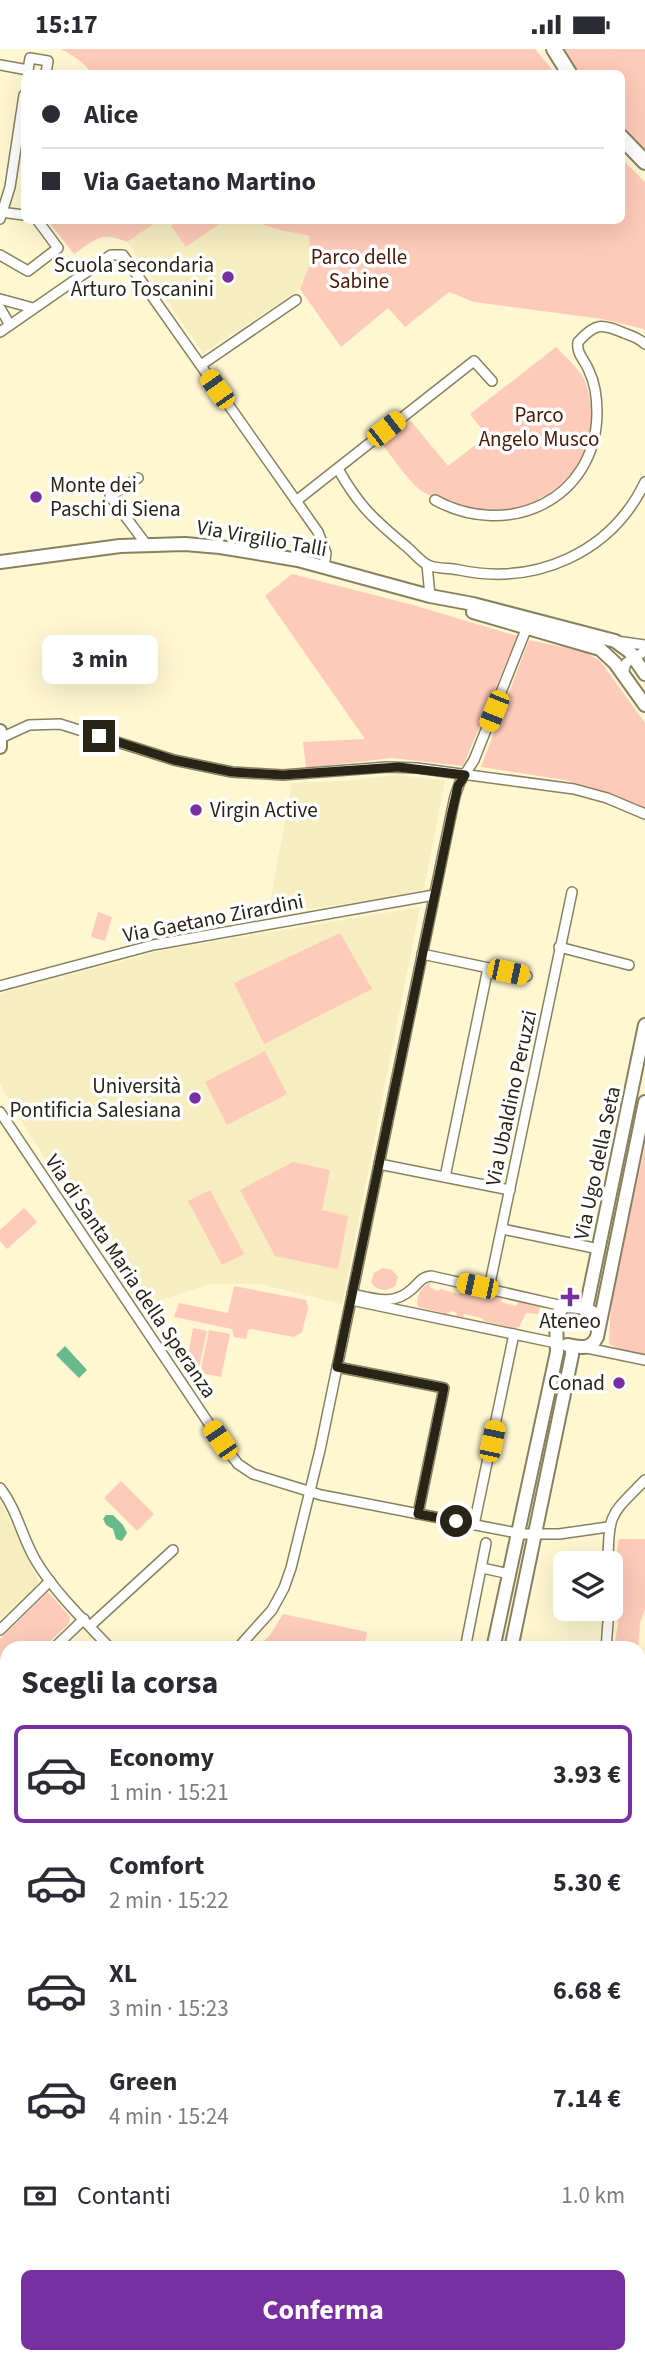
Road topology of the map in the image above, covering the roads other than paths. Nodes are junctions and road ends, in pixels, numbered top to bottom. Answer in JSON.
{"nodes":[{"id":1,"x":554,"y":49,"type":"edge"},
{"id":2,"x":0,"y":65,"type":"edge"},
{"id":3,"x":21,"y":70,"type":"edge"},
{"id":4,"x":28,"y":70,"type":"edge"},
{"id":5,"x":46,"y":70,"type":"edge"},
{"id":6,"x":567,"y":70,"type":"edge"},
{"id":7,"x":21,"y":115,"type":"edge"},
{"id":8,"x":625,"y":141,"type":"edge"},
{"id":9,"x":645,"y":162,"type":"edge"},
{"id":10,"x":0,"y":214,"type":"edge"},
{"id":11,"x":21,"y":215,"type":"edge"},
{"id":12,"x":40,"y":224,"type":"edge"},
{"id":13,"x":0,"y":255,"type":"edge"},
{"id":14,"x":0,"y":299,"type":"edge"},
{"id":15,"x":296,"y":300,"type":"dead end"},
{"id":16,"x":0,"y":308,"type":"edge"},
{"id":17,"x":33,"y":308,"type":"junction"},
{"id":18,"x":10,"y":325,"type":"junction"},
{"id":19,"x":0,"y":332,"type":"edge"},
{"id":20,"x":645,"y":344,"type":"edge"},
{"id":21,"x":201,"y":365,"type":"junction"},
{"id":22,"x":492,"y":381,"type":"dead end"},
{"id":23,"x":338,"y":469,"type":"junction"},
{"id":24,"x":138,"y":478,"type":"dead end"},
{"id":25,"x":645,"y":482,"type":"edge"},
{"id":26,"x":435,"y":500,"type":"dead end"},
{"id":27,"x":296,"y":501,"type":"junction"},
{"id":28,"x":146,"y":544,"type":"junction"},
{"id":29,"x":0,"y":562,"type":"edge"},
{"id":30,"x":427,"y":565,"type":"junction"},
{"id":31,"x":324,"y":567,"type":"junction"},
{"id":32,"x":430,"y":596,"type":"junction"},
{"id":33,"x":527,"y":627,"type":"junction"},
{"id":34,"x":641,"y":651,"type":"edge"},
{"id":35,"x":623,"y":674,"type":"junction"},
{"id":36,"x":645,"y":674,"type":"edge"},
{"id":37,"x":645,"y":705,"type":"edge"},
{"id":38,"x":0,"y":731,"type":"edge"},
{"id":39,"x":1,"y":738,"type":"edge"},
{"id":40,"x":0,"y":747,"type":"edge"},
{"id":41,"x":465,"y":775,"type":"junction"},
{"id":42,"x":645,"y":814,"type":"edge"},
{"id":43,"x":572,"y":892,"type":"dead end"},
{"id":44,"x":434,"y":895,"type":"junction"},
{"id":45,"x":559,"y":947,"type":"junction"},
{"id":46,"x":422,"y":954,"type":"junction"},
{"id":47,"x":629,"y":965,"type":"dead end"},
{"id":48,"x":488,"y":968,"type":"junction"},
{"id":49,"x":527,"y":976,"type":"dead end"},
{"id":50,"x":0,"y":986,"type":"edge"},
{"id":51,"x":645,"y":1025,"type":"edge"},
{"id":52,"x":645,"y":1102,"type":"edge"},
{"id":53,"x":0,"y":1112,"type":"edge"},
{"id":54,"x":379,"y":1164,"type":"junction"},
{"id":55,"x":445,"y":1177,"type":"junction"},
{"id":56,"x":510,"y":1190,"type":"junction"},
{"id":57,"x":502,"y":1229,"type":"junction"},
{"id":58,"x":599,"y":1249,"type":"junction"},
{"id":59,"x":414,"y":1287,"type":"junction"},
{"id":60,"x":489,"y":1288,"type":"junction"},
{"id":61,"x":351,"y":1297,"type":"junction"},
{"id":62,"x":563,"y":1305,"type":"junction"},
{"id":63,"x":586,"y":1309,"type":"junction"},
{"id":64,"x":407,"y":1312,"type":"junction"},
{"id":65,"x":599,"y":1318,"type":"junction"},
{"id":66,"x":514,"y":1334,"type":"junction"},
{"id":67,"x":556,"y":1343,"type":"junction"},
{"id":68,"x":572,"y":1346,"type":"junction"},
{"id":69,"x":587,"y":1348,"type":"junction"},
{"id":70,"x":645,"y":1360,"type":"edge"},
{"id":71,"x":337,"y":1367,"type":"junction"},
{"id":72,"x":645,"y":1480,"type":"edge"},
{"id":73,"x":0,"y":1488,"type":"edge"},
{"id":74,"x":309,"y":1492,"type":"junction"},
{"id":75,"x":418,"y":1514,"type":"junction"},
{"id":76,"x":474,"y":1525,"type":"junction"},
{"id":77,"x":608,"y":1528,"type":"junction"},
{"id":78,"x":519,"y":1533,"type":"junction"},
{"id":79,"x":534,"y":1535,"type":"junction"},
{"id":80,"x":486,"y":1543,"type":"dead end"},
{"id":81,"x":173,"y":1550,"type":"dead end"},
{"id":82,"x":608,"y":1551,"type":"edge"},
{"id":83,"x":482,"y":1568,"type":"junction"},
{"id":84,"x":510,"y":1574,"type":"junction"},
{"id":85,"x":50,"y":1581,"type":"junction"},
{"id":86,"x":607,"y":1621,"type":"edge"},
{"id":87,"x":87,"y":1623,"type":"junction"},
{"id":88,"x":0,"y":1630,"type":"edge"},
{"id":89,"x":63,"y":1641,"type":"edge"},
{"id":90,"x":104,"y":1641,"type":"edge"},
{"id":91,"x":245,"y":1641,"type":"edge"},
{"id":92,"x":467,"y":1641,"type":"edge"},
{"id":93,"x":495,"y":1641,"type":"edge"},
{"id":94,"x":513,"y":1641,"type":"edge"},
{"id":95,"x":606,"y":1641,"type":"edge"}],
"edges":[{"from":1,"to":6,"type":"main road"},
{"from":2,"to":3,"type":"street"},
{"from":4,"to":5,"type":"street"},
{"from":7,"to":10,"type":"street"},
{"from":8,"to":9,"type":"main road"},
{"from":10,"to":11,"type":"street"},
{"from":12,"to":13,"type":"street"},
{"from":14,"to":17,"type":"street"},
{"from":15,"to":21,"type":"street"},
{"from":16,"to":18,"type":"street"},
{"from":17,"to":18,"type":"street"},
{"from":17,"to":21,"type":"street"},
{"from":18,"to":19,"type":"street"},
{"from":20,"to":26,"type":"street"},
{"from":21,"to":27,"type":"street"},
{"from":22,"to":23,"type":"street"},
{"from":23,"to":27,"type":"street"},
{"from":23,"to":30,"type":"street"},
{"from":24,"to":28,"type":"street"},
{"from":25,"to":30,"type":"street"},
{"from":27,"to":31,"type":"street"},
{"from":28,"to":29,"type":"street","name":"Via Virgilio Talli"},
{"from":28,"to":31,"type":"street","name":"Via Virgilio Talli"},
{"from":30,"to":32,"type":"street"},
{"from":31,"to":32,"type":"street","name":"Via Virgilio Talli"},
{"from":32,"to":33,"type":"street","name":"Via Virgilio Talli"},
{"from":32,"to":34,"type":"street","name":"Via Virgilio Talli"},
{"from":33,"to":35,"type":"street","name":"Via Virgilio Talli"},
{"from":33,"to":41,"type":"street"},
{"from":34,"to":35,"type":"street"},
{"from":34,"to":36,"type":"street","name":"Via Virgilio Talli"},
{"from":35,"to":37,"type":"street","name":"Via Virgilio Talli"},
{"from":38,"to":39,"type":"street"},
{"from":39,"to":40,"type":"street"},
{"from":39,"to":41,"type":"street"},
{"from":41,"to":42,"type":"street"},
{"from":41,"to":44,"type":"street"},
{"from":43,"to":45,"type":"street","name":"Via Ubaldino Peruzzi"},
{"from":44,"to":46,"type":"street"},
{"from":44,"to":50,"type":"street","name":"Via Gaetano Zirardini"},
{"from":45,"to":47,"type":"street"},
{"from":45,"to":56,"type":"street","name":"Via Ubaldino Peruzzi"},
{"from":46,"to":48,"type":"street"},
{"from":46,"to":54,"type":"street"},
{"from":48,"to":49,"type":"street"},
{"from":48,"to":55,"type":"street"},
{"from":51,"to":58,"type":"street","name":"Via Ugo della Seta"},
{"from":52,"to":65,"type":"street","name":"Via Ugo della Seta"},
{"from":53,"to":74,"type":"street","name":"Via di Santa Maria della Speranza"},
{"from":54,"to":55,"type":"street"},
{"from":54,"to":61,"type":"street"},
{"from":55,"to":56,"type":"street"},
{"from":56,"to":57,"type":"street","name":"Via Ubaldino Peruzzi"},
{"from":57,"to":58,"type":"street"},
{"from":57,"to":60,"type":"street","name":"Via Ubaldino Peruzzi"},
{"from":58,"to":63,"type":"street","name":"Via Ugo della Seta"},
{"from":59,"to":60,"type":"street"},
{"from":59,"to":61,"type":"street"},
{"from":59,"to":64,"type":"street"},
{"from":60,"to":62,"type":"street"},
{"from":61,"to":64,"type":"street"},
{"from":61,"to":71,"type":"street"},
{"from":62,"to":63,"type":"street"},
{"from":62,"to":67,"type":"street"},
{"from":63,"to":65,"type":"street"},
{"from":64,"to":66,"type":"street"},
{"from":65,"to":69,"type":"street"},
{"from":66,"to":67,"type":"street"},
{"from":66,"to":76,"type":"street"},
{"from":67,"to":68,"type":"street"},
{"from":67,"to":78,"type":"street"},
{"from":68,"to":69,"type":"street"},
{"from":68,"to":79,"type":"street"},
{"from":69,"to":70,"type":"street"},
{"from":71,"to":74,"type":"street"},
{"from":71,"to":75,"type":"street"},
{"from":72,"to":77,"type":"street"},
{"from":73,"to":85,"type":"street"},
{"from":74,"to":75,"type":"street","name":"Via di Santa Maria della Speranza"},
{"from":74,"to":91,"type":"street"},
{"from":75,"to":76,"type":"street","name":"Via di Santa Maria della Speranza"},
{"from":76,"to":78,"type":"street","name":"Via di Santa Maria della Speranza"},
{"from":77,"to":79,"type":"street","name":"Via di Santa Maria della Speranza"},
{"from":77,"to":82,"type":"street"},
{"from":78,"to":79,"type":"street","name":"Via di Santa Maria della Speranza"},
{"from":78,"to":84,"type":"street"},
{"from":79,"to":94,"type":"street"},
{"from":80,"to":83,"type":"street"},
{"from":81,"to":87,"type":"street"},
{"from":83,"to":84,"type":"street"},
{"from":83,"to":92,"type":"street"},
{"from":84,"to":93,"type":"street"},
{"from":85,"to":87,"type":"street"},
{"from":85,"to":88,"type":"street"},
{"from":86,"to":95,"type":"street"},
{"from":87,"to":89,"type":"street"},
{"from":87,"to":90,"type":"street"}]}
